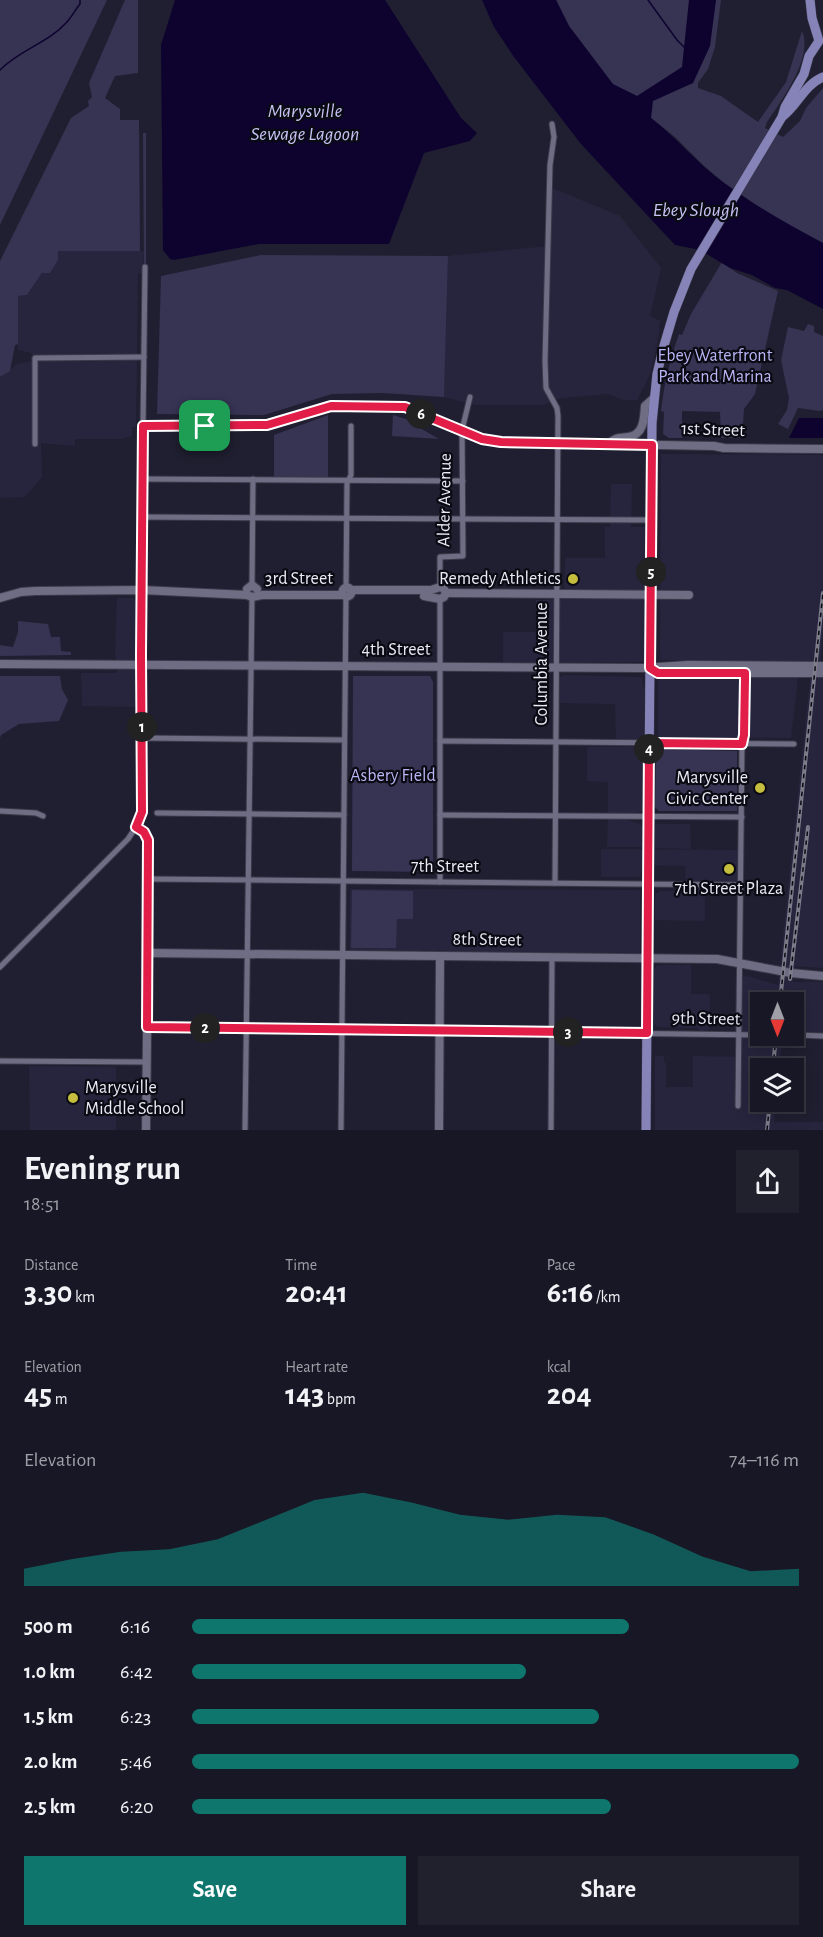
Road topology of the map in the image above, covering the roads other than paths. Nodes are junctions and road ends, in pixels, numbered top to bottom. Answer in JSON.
{"nodes":[{"id":1,"x":810,"y":0,"type":"edge"},
{"id":2,"x":819,"y":50,"type":"edge"},
{"id":3,"x":807,"y":63,"type":"junction"},
{"id":4,"x":822,"y":77,"type":"edge"},
{"id":5,"x":782,"y":117,"type":"junction"},
{"id":6,"x":552,"y":124,"type":"dead end"},
{"id":7,"x":145,"y":267,"type":"dead end"},
{"id":8,"x":144,"y":357,"type":"junction"},
{"id":9,"x":470,"y":397,"type":"dead end"},
{"id":10,"x":654,"y":398,"type":"junction"},
{"id":11,"x":143,"y":426,"type":"junction"},
{"id":12,"x":351,"y":426,"type":"dead end"},
{"id":13,"x":462,"y":430,"type":"junction"},
{"id":14,"x":558,"y":442,"type":"junction"},
{"id":15,"x":610,"y":443,"type":"junction"},
{"id":16,"x":35,"y":444,"type":"dead end"},
{"id":17,"x":652,"y":445,"type":"junction"},
{"id":18,"x":823,"y":449,"type":"edge"},
{"id":19,"x":143,"y":479,"type":"junction"},
{"id":20,"x":253,"y":479,"type":"junction"},
{"id":21,"x":349,"y":479,"type":"junction"},
{"id":22,"x":463,"y":481,"type":"junction"},
{"id":23,"x":143,"y":517,"type":"junction"},
{"id":24,"x":253,"y":517,"type":"junction"},
{"id":25,"x":347,"y":518,"type":"junction"},
{"id":26,"x":463,"y":518,"type":"junction"},
{"id":27,"x":558,"y":519,"type":"junction"},
{"id":28,"x":652,"y":520,"type":"junction"},
{"id":29,"x":142,"y":590,"type":"junction"},
{"id":30,"x":252,"y":592,"type":"junction"},
{"id":31,"x":347,"y":592,"type":"junction"},
{"id":32,"x":440,"y":593,"type":"junction"},
{"id":33,"x":557,"y":594,"type":"junction"},
{"id":34,"x":651,"y":595,"type":"junction"},
{"id":35,"x":688,"y":595,"type":"dead end"},
{"id":36,"x":0,"y":598,"type":"edge"},
{"id":37,"x":0,"y":664,"type":"edge"},
{"id":38,"x":141,"y":664,"type":"junction"},
{"id":39,"x":251,"y":665,"type":"junction"},
{"id":40,"x":345,"y":666,"type":"junction"},
{"id":41,"x":440,"y":666,"type":"junction"},
{"id":42,"x":774,"y":666,"type":"junction"},
{"id":43,"x":823,"y":666,"type":"edge"},
{"id":44,"x":557,"y":667,"type":"junction"},
{"id":45,"x":650,"y":668,"type":"junction"},
{"id":46,"x":745,"y":673,"type":"junction"},
{"id":47,"x":823,"y":673,"type":"edge"},
{"id":48,"x":142,"y":738,"type":"junction"},
{"id":49,"x":250,"y":739,"type":"junction"},
{"id":50,"x":344,"y":740,"type":"junction"},
{"id":51,"x":440,"y":741,"type":"junction"},
{"id":52,"x":556,"y":742,"type":"junction"},
{"id":53,"x":649,"y":743,"type":"junction"},
{"id":54,"x":742,"y":744,"type":"junction"},
{"id":55,"x":794,"y":744,"type":"dead end"},
{"id":56,"x":0,"y":811,"type":"edge"},
{"id":57,"x":158,"y":813,"type":"dead end"},
{"id":58,"x":249,"y":814,"type":"junction"},
{"id":59,"x":344,"y":814,"type":"junction"},
{"id":60,"x":440,"y":815,"type":"junction"},
{"id":61,"x":43,"y":816,"type":"dead end"},
{"id":62,"x":555,"y":816,"type":"junction"},
{"id":63,"x":648,"y":817,"type":"junction"},
{"id":64,"x":742,"y":818,"type":"junction"},
{"id":65,"x":136,"y":827,"type":"junction"},
{"id":66,"x":149,"y":879,"type":"junction"},
{"id":67,"x":248,"y":880,"type":"junction"},
{"id":68,"x":344,"y":882,"type":"junction"},
{"id":69,"x":440,"y":882,"type":"junction"},
{"id":70,"x":555,"y":883,"type":"junction"},
{"id":71,"x":648,"y":884,"type":"junction"},
{"id":72,"x":741,"y":885,"type":"junction"},
{"id":73,"x":148,"y":953,"type":"junction"},
{"id":74,"x":247,"y":954,"type":"junction"},
{"id":75,"x":343,"y":955,"type":"junction"},
{"id":76,"x":440,"y":956,"type":"junction"},
{"id":77,"x":552,"y":957,"type":"junction"},
{"id":78,"x":647,"y":958,"type":"junction"},
{"id":79,"x":739,"y":963,"type":"junction"},
{"id":80,"x":0,"y":967,"type":"edge"},
{"id":81,"x":823,"y":976,"type":"edge"},
{"id":82,"x":147,"y":1027,"type":"junction"},
{"id":83,"x":246,"y":1028,"type":"junction"},
{"id":84,"x":342,"y":1030,"type":"junction"},
{"id":85,"x":440,"y":1030,"type":"junction"},
{"id":86,"x":551,"y":1032,"type":"junction"},
{"id":87,"x":647,"y":1033,"type":"junction"},
{"id":88,"x":738,"y":1034,"type":"junction"},
{"id":89,"x":750,"y":1035,"type":"edge"},
{"id":90,"x":804,"y":1035,"type":"edge"},
{"id":91,"x":823,"y":1036,"type":"edge"},
{"id":92,"x":0,"y":1061,"type":"edge"},
{"id":93,"x":147,"y":1062,"type":"junction"},
{"id":94,"x":738,"y":1106,"type":"dead end"},
{"id":95,"x":146,"y":1130,"type":"edge"},
{"id":96,"x":245,"y":1130,"type":"edge"},
{"id":97,"x":341,"y":1130,"type":"edge"},
{"id":98,"x":439,"y":1130,"type":"edge"},
{"id":99,"x":551,"y":1130,"type":"edge"},
{"id":100,"x":646,"y":1130,"type":"edge"}],
"edges":[{"from":1,"to":2,"type":"main road"},
{"from":2,"to":3,"type":"main road"},
{"from":3,"to":4,"type":"main road"},
{"from":3,"to":5,"type":"main road"},
{"from":4,"to":5,"type":"main road"},
{"from":5,"to":10,"type":"main road"},
{"from":6,"to":14,"type":"street","name":"Columbia Avenue"},
{"from":7,"to":8,"type":"street"},
{"from":8,"to":11,"type":"street"},
{"from":8,"to":16,"type":"street"},
{"from":9,"to":13,"type":"street","name":"Alder Avenue"},
{"from":10,"to":15,"type":"street"},
{"from":10,"to":17,"type":"main road"},
{"from":11,"to":13,"type":"street","name":"1st Street"},
{"from":11,"to":19,"type":"street"},
{"from":12,"to":21,"type":"street"},
{"from":13,"to":14,"type":"street","name":"1st Street"},
{"from":13,"to":22,"type":"street","name":"Alder Avenue"},
{"from":14,"to":15,"type":"street","name":"1st Street"},
{"from":14,"to":27,"type":"street","name":"Columbia Avenue"},
{"from":15,"to":17,"type":"street","name":"1st Street"},
{"from":17,"to":18,"type":"street","name":"1st Street"},
{"from":17,"to":28,"type":"main road"},
{"from":19,"to":20,"type":"street"},
{"from":19,"to":23,"type":"street"},
{"from":20,"to":21,"type":"street"},
{"from":20,"to":24,"type":"street"},
{"from":21,"to":22,"type":"street"},
{"from":21,"to":25,"type":"street"},
{"from":22,"to":26,"type":"street","name":"Alder Avenue"},
{"from":23,"to":24,"type":"street"},
{"from":23,"to":29,"type":"street"},
{"from":24,"to":25,"type":"street"},
{"from":24,"to":30,"type":"street"},
{"from":25,"to":26,"type":"street"},
{"from":25,"to":31,"type":"street"},
{"from":26,"to":27,"type":"street"},
{"from":26,"to":32,"type":"street","name":"Alder Avenue"},
{"from":27,"to":28,"type":"street"},
{"from":27,"to":33,"type":"street","name":"Columbia Avenue"},
{"from":28,"to":34,"type":"main road"},
{"from":29,"to":30,"type":"street","name":"3rd Street"},
{"from":29,"to":36,"type":"street","name":"3rd Street"},
{"from":29,"to":38,"type":"street"},
{"from":30,"to":31,"type":"street","name":"3rd Street"},
{"from":30,"to":39,"type":"street"},
{"from":31,"to":32,"type":"street","name":"3rd Street"},
{"from":31,"to":40,"type":"street"},
{"from":32,"to":33,"type":"street","name":"3rd Street"},
{"from":32,"to":41,"type":"street","name":"Alder Avenue"},
{"from":33,"to":34,"type":"street","name":"3rd Street"},
{"from":33,"to":44,"type":"street","name":"Columbia Avenue"},
{"from":34,"to":35,"type":"street","name":"3rd Street"},
{"from":34,"to":45,"type":"main road"},
{"from":37,"to":38,"type":"street","name":"4th Street"},
{"from":38,"to":39,"type":"street","name":"4th Street"},
{"from":38,"to":48,"type":"street"},
{"from":39,"to":40,"type":"street","name":"4th Street"},
{"from":39,"to":49,"type":"street"},
{"from":40,"to":41,"type":"street","name":"4th Street"},
{"from":40,"to":50,"type":"street"},
{"from":41,"to":44,"type":"street","name":"4th Street"},
{"from":41,"to":51,"type":"street","name":"Alder Avenue"},
{"from":42,"to":43,"type":"street","name":"4th Street"},
{"from":42,"to":45,"type":"street","name":"4th Street"},
{"from":42,"to":46,"type":"street"},
{"from":44,"to":45,"type":"street","name":"4th Street"},
{"from":44,"to":52,"type":"street","name":"Columbia Avenue"},
{"from":45,"to":46,"type":"street","name":"4th Street"},
{"from":45,"to":53,"type":"main road"},
{"from":46,"to":47,"type":"street","name":"4th Street"},
{"from":46,"to":54,"type":"street"},
{"from":48,"to":49,"type":"street"},
{"from":48,"to":65,"type":"street"},
{"from":49,"to":50,"type":"street"},
{"from":49,"to":58,"type":"street"},
{"from":50,"to":59,"type":"street"},
{"from":51,"to":52,"type":"street"},
{"from":51,"to":60,"type":"street","name":"Alder Avenue"},
{"from":52,"to":53,"type":"street"},
{"from":52,"to":62,"type":"street","name":"Columbia Avenue"},
{"from":53,"to":54,"type":"street"},
{"from":53,"to":63,"type":"main road"},
{"from":54,"to":55,"type":"street"},
{"from":54,"to":64,"type":"street"},
{"from":56,"to":61,"type":"street"},
{"from":57,"to":58,"type":"street"},
{"from":58,"to":59,"type":"street"},
{"from":58,"to":67,"type":"street"},
{"from":59,"to":68,"type":"street"},
{"from":60,"to":62,"type":"street"},
{"from":60,"to":69,"type":"street","name":"Alder Avenue"},
{"from":62,"to":63,"type":"street"},
{"from":62,"to":70,"type":"street","name":"Columbia Avenue"},
{"from":63,"to":64,"type":"street"},
{"from":63,"to":71,"type":"main road"},
{"from":64,"to":72,"type":"street"},
{"from":65,"to":66,"type":"street"},
{"from":65,"to":80,"type":"street"},
{"from":66,"to":67,"type":"street","name":"7th Street"},
{"from":66,"to":73,"type":"street"},
{"from":67,"to":68,"type":"street","name":"7th Street"},
{"from":67,"to":74,"type":"street"},
{"from":68,"to":69,"type":"street","name":"7th Street"},
{"from":68,"to":75,"type":"street"},
{"from":69,"to":70,"type":"street","name":"7th Street"},
{"from":70,"to":71,"type":"street","name":"7th Street"},
{"from":71,"to":72,"type":"street","name":"7th Street"},
{"from":71,"to":78,"type":"main road"},
{"from":72,"to":79,"type":"street"},
{"from":73,"to":74,"type":"street","name":"8th Street"},
{"from":73,"to":82,"type":"street"},
{"from":74,"to":75,"type":"street","name":"8th Street"},
{"from":74,"to":83,"type":"street"},
{"from":75,"to":76,"type":"street","name":"8th Street"},
{"from":75,"to":84,"type":"street"},
{"from":76,"to":77,"type":"street","name":"8th Street"},
{"from":76,"to":85,"type":"street"},
{"from":77,"to":78,"type":"street","name":"8th Street"},
{"from":77,"to":86,"type":"street"},
{"from":78,"to":79,"type":"street","name":"8th Street"},
{"from":78,"to":87,"type":"main road"},
{"from":79,"to":81,"type":"street","name":"8th Street"},
{"from":79,"to":88,"type":"street"},
{"from":82,"to":83,"type":"street","name":"9th Street"},
{"from":82,"to":93,"type":"street"},
{"from":83,"to":84,"type":"street","name":"9th Street"},
{"from":83,"to":96,"type":"street"},
{"from":84,"to":85,"type":"street","name":"9th Street"},
{"from":84,"to":97,"type":"street"},
{"from":85,"to":86,"type":"street","name":"9th Street"},
{"from":85,"to":98,"type":"street"},
{"from":86,"to":87,"type":"street","name":"9th Street"},
{"from":86,"to":99,"type":"street"},
{"from":87,"to":88,"type":"street","name":"9th Street"},
{"from":87,"to":100,"type":"main road"},
{"from":88,"to":89,"type":"street","name":"9th Street"},
{"from":88,"to":94,"type":"street"},
{"from":90,"to":91,"type":"street"},
{"from":92,"to":93,"type":"street"},
{"from":93,"to":95,"type":"street"}]}
